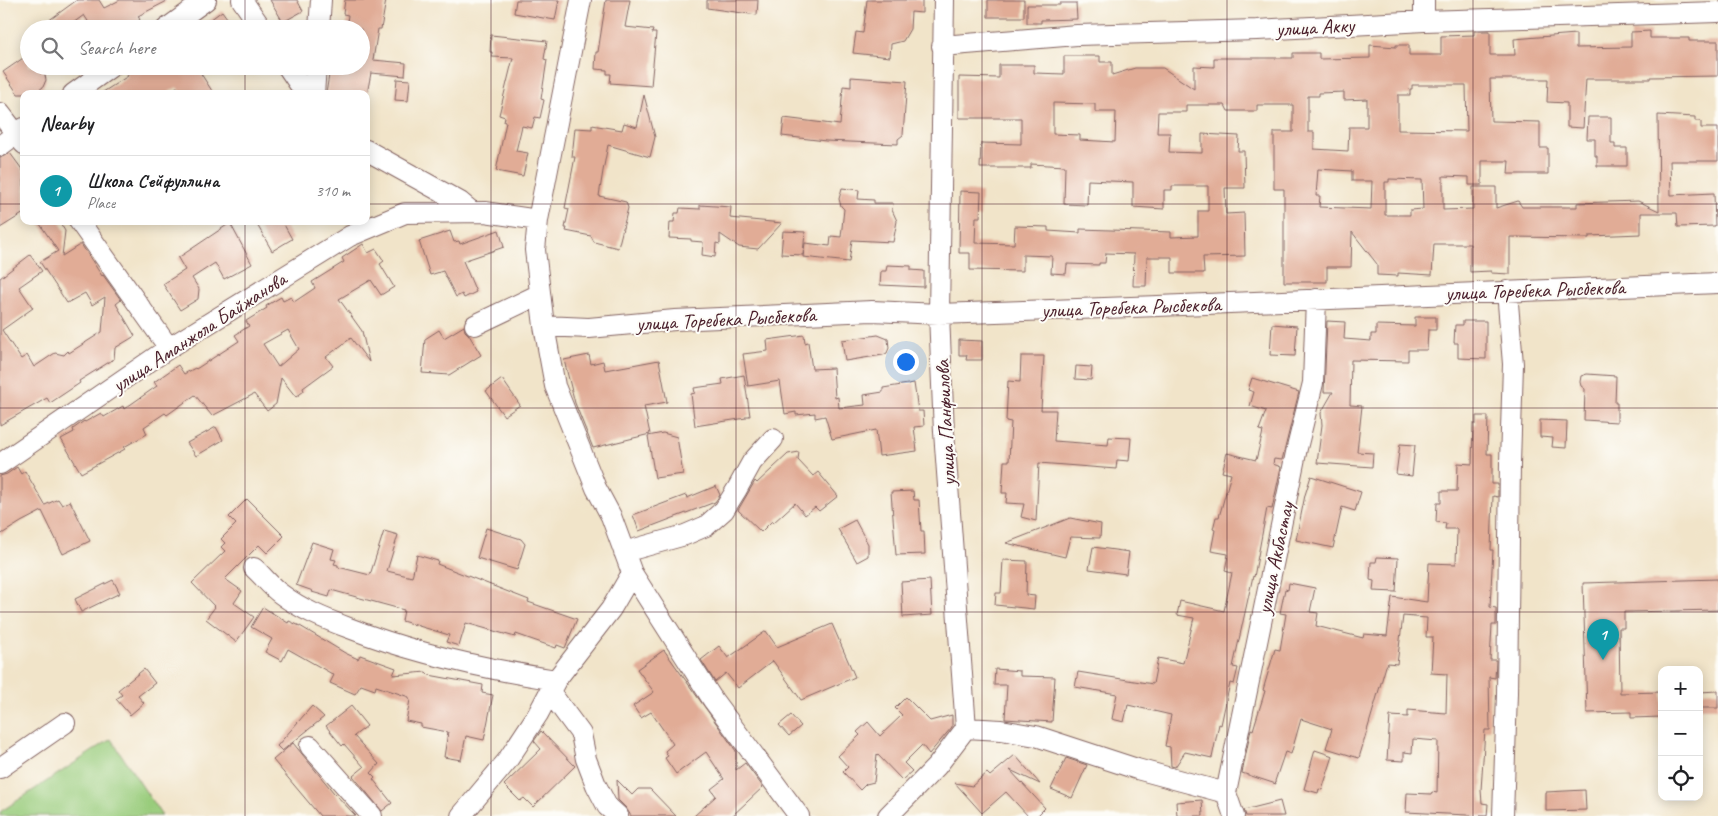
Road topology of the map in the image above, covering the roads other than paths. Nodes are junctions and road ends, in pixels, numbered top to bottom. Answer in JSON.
{"nodes":[{"id":1,"x":206,"y":0,"type":"edge"},
{"id":2,"x":242,"y":0,"type":"edge"},
{"id":3,"x":321,"y":0,"type":"edge"},
{"id":4,"x":581,"y":0,"type":"edge"},
{"id":5,"x":944,"y":0,"type":"edge"},
{"id":6,"x":1424,"y":0,"type":"edge"},
{"id":7,"x":1718,"y":12,"type":"edge"},
{"id":8,"x":178,"y":20,"type":"edge"},
{"id":9,"x":256,"y":20,"type":"edge"},
{"id":10,"x":320,"y":20,"type":"edge"},
{"id":11,"x":1424,"y":20,"type":"junction"},
{"id":12,"x":942,"y":46,"type":"junction"},
{"id":13,"x":99,"y":75,"type":"edge"},
{"id":14,"x":293,"y":75,"type":"edge"},
{"id":15,"x":315,"y":75,"type":"edge"},
{"id":16,"x":79,"y":90,"type":"edge"},
{"id":17,"x":303,"y":90,"type":"edge"},
{"id":18,"x":314,"y":90,"type":"edge"},
{"id":19,"x":0,"y":113,"type":"edge"},
{"id":20,"x":20,"y":134,"type":"edge"},
{"id":21,"x":20,"y":136,"type":"edge"},
{"id":22,"x":0,"y":146,"type":"edge"},
{"id":23,"x":370,"y":152,"type":"edge"},
{"id":24,"x":472,"y":212,"type":"junction"},
{"id":25,"x":370,"y":218,"type":"edge"},
{"id":26,"x":538,"y":220,"type":"junction"},
{"id":27,"x":82,"y":225,"type":"edge"},
{"id":28,"x":362,"y":225,"type":"edge"},
{"id":29,"x":1718,"y":283,"type":"edge"},
{"id":30,"x":1507,"y":291,"type":"junction"},
{"id":31,"x":540,"y":294,"type":"junction"},
{"id":32,"x":1316,"y":299,"type":"junction"},
{"id":33,"x":939,"y":314,"type":"junction"},
{"id":34,"x":475,"y":325,"type":"dead end"},
{"id":35,"x":544,"y":326,"type":"junction"},
{"id":36,"x":169,"y":348,"type":"junction"},
{"id":37,"x":774,"y":439,"type":"dead end"},
{"id":38,"x":0,"y":464,"type":"edge"},
{"id":39,"x":624,"y":552,"type":"junction"},
{"id":40,"x":254,"y":568,"type":"dead end"},
{"id":41,"x":632,"y":573,"type":"junction"},
{"id":42,"x":553,"y":686,"type":"junction"},
{"id":43,"x":65,"y":723,"type":"dead end"},
{"id":44,"x":966,"y":728,"type":"junction"},
{"id":45,"x":310,"y":746,"type":"dead end"},
{"id":46,"x":0,"y":768,"type":"edge"},
{"id":47,"x":1226,"y":793,"type":"junction"},
{"id":48,"x":372,"y":816,"type":"edge"},
{"id":49,"x":461,"y":816,"type":"edge"},
{"id":50,"x":618,"y":816,"type":"edge"},
{"id":51,"x":799,"y":816,"type":"edge"},
{"id":52,"x":888,"y":816,"type":"edge"},
{"id":53,"x":1234,"y":816,"type":"edge"},
{"id":54,"x":1502,"y":816,"type":"edge"}],
"edges":[{"from":1,"to":8,"type":"street"},
{"from":2,"to":9,"type":"street"},
{"from":3,"to":10,"type":"street"},
{"from":4,"to":26,"type":"street"},
{"from":5,"to":12,"type":"street","name":"улица Панфилова"},
{"from":6,"to":11,"type":"street"},
{"from":7,"to":11,"type":"street","name":"улица Акку"},
{"from":11,"to":12,"type":"street","name":"улица Акку"},
{"from":12,"to":33,"type":"street","name":"улица Панфилова"},
{"from":13,"to":16,"type":"street"},
{"from":14,"to":17,"type":"street"},
{"from":15,"to":18,"type":"street"},
{"from":19,"to":20,"type":"street"},
{"from":21,"to":22,"type":"street"},
{"from":23,"to":24,"type":"street"},
{"from":24,"to":25,"type":"street","name":"улица Аманжола Байжанова"},
{"from":24,"to":26,"type":"street"},
{"from":26,"to":31,"type":"street"},
{"from":27,"to":36,"type":"street"},
{"from":28,"to":36,"type":"street","name":"улица Аманжола Байжанова"},
{"from":29,"to":30,"type":"street","name":"улица Торебека Рысбекова"},
{"from":30,"to":32,"type":"street","name":"улица Торебека Рысбекова"},
{"from":30,"to":54,"type":"street"},
{"from":31,"to":34,"type":"street"},
{"from":31,"to":35,"type":"street"},
{"from":32,"to":33,"type":"street","name":"улица Торебека Рысбекова"},
{"from":32,"to":47,"type":"street","name":"улица Акбастау"},
{"from":33,"to":35,"type":"street","name":"улица Торебека Рысбекова"},
{"from":33,"to":44,"type":"street","name":"улица Панфилова"},
{"from":35,"to":39,"type":"street"},
{"from":36,"to":38,"type":"street","name":"улица Аманжола Байжанова"},
{"from":37,"to":39,"type":"street"},
{"from":39,"to":41,"type":"street"},
{"from":40,"to":42,"type":"street"},
{"from":41,"to":42,"type":"street"},
{"from":41,"to":51,"type":"street"},
{"from":42,"to":49,"type":"street"},
{"from":42,"to":50,"type":"street"},
{"from":43,"to":46,"type":"street"},
{"from":44,"to":47,"type":"street"},
{"from":44,"to":52,"type":"street"},
{"from":45,"to":48,"type":"street"},
{"from":47,"to":53,"type":"street"}]}
